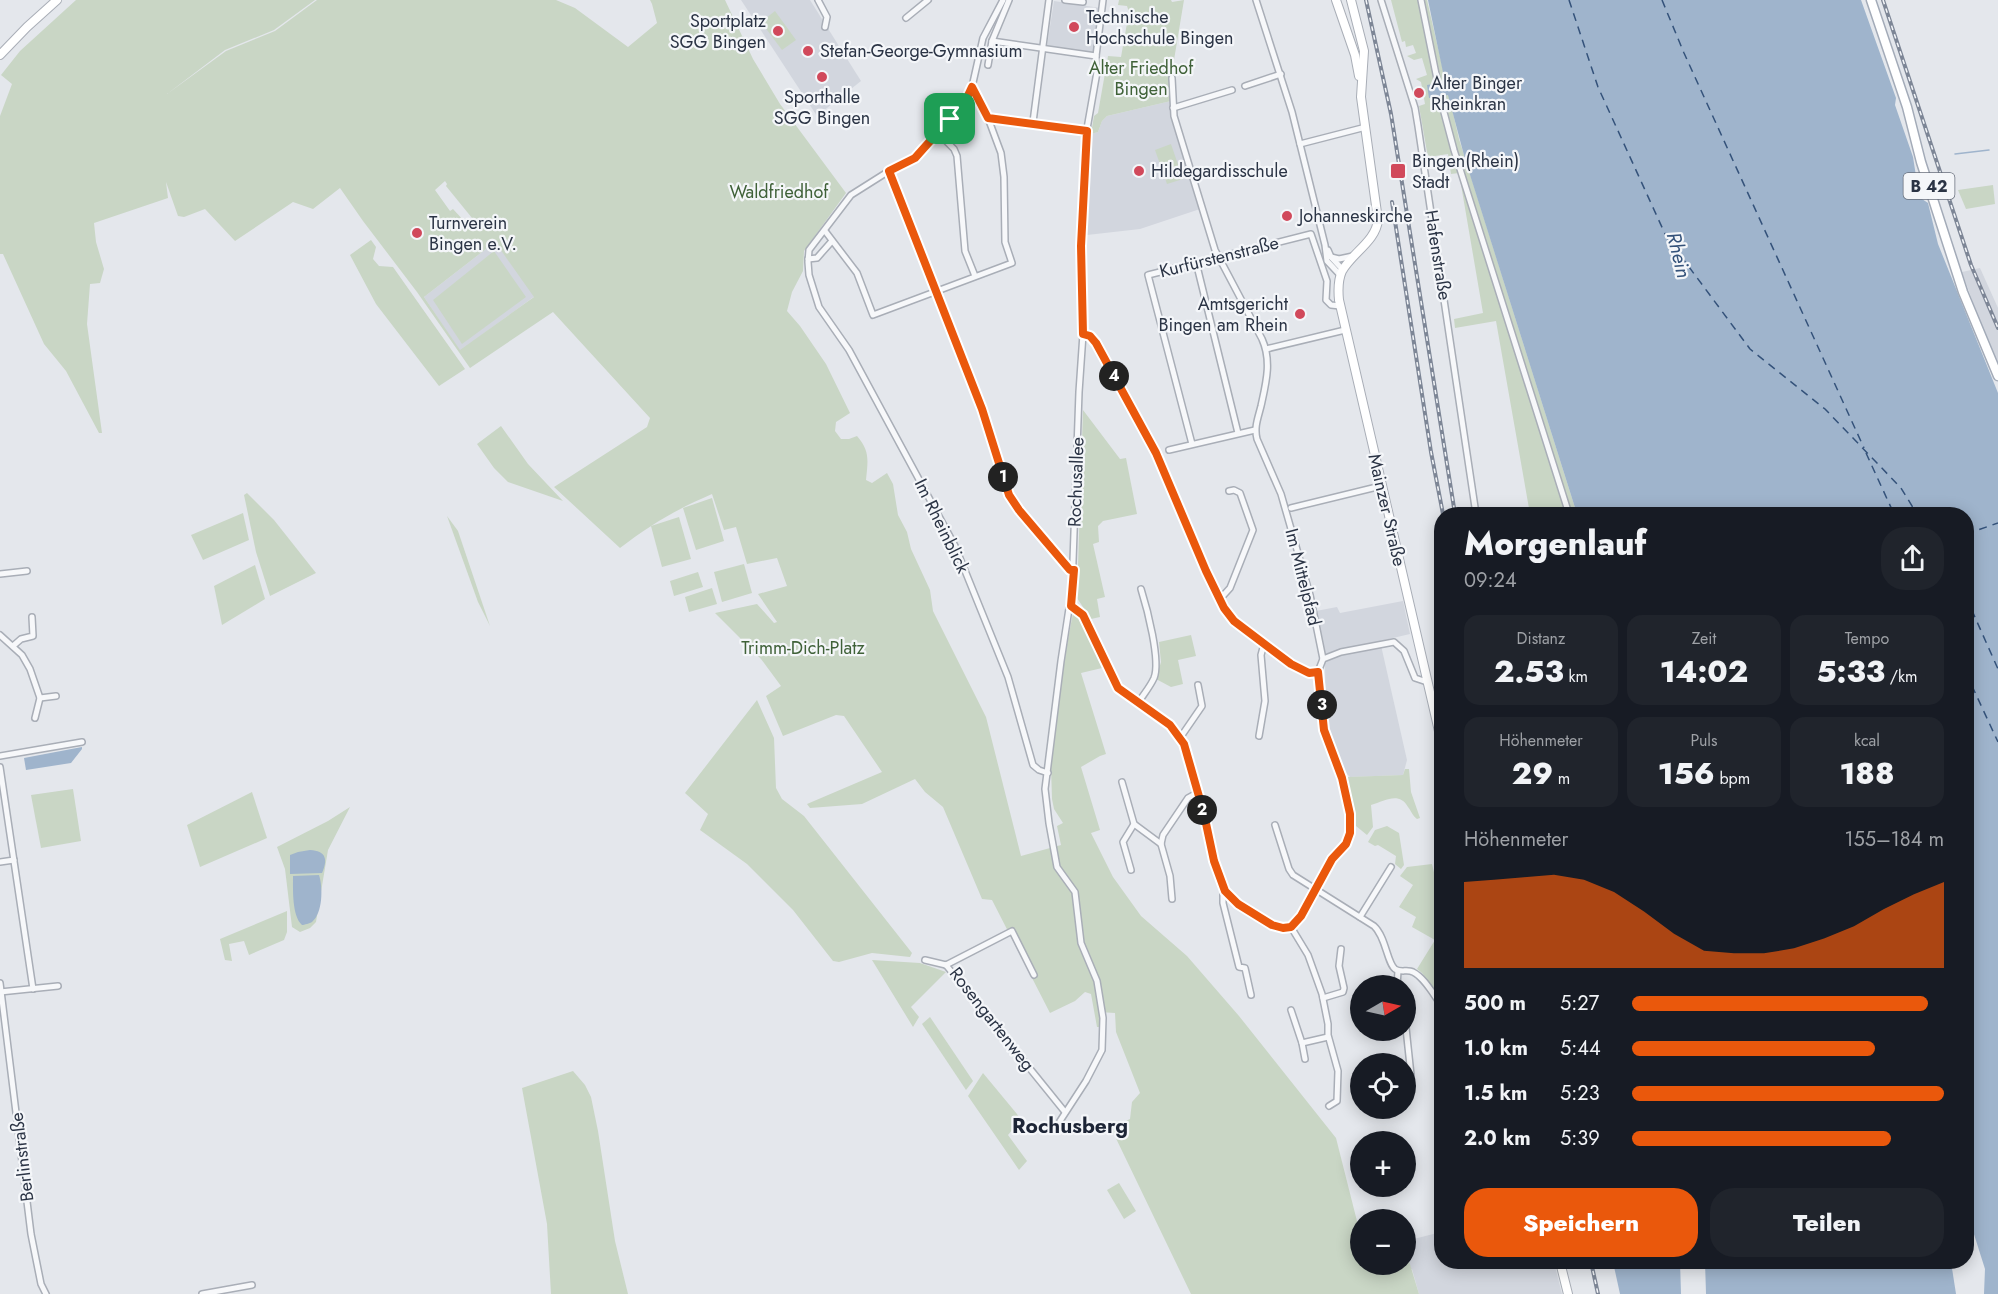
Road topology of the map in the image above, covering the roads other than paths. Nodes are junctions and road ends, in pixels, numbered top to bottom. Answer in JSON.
{"nodes":[{"id":1,"x":57,"y":0,"type":"edge"},
{"id":2,"x":818,"y":0,"type":"edge"},
{"id":3,"x":928,"y":0,"type":"edge"},
{"id":4,"x":1003,"y":0,"type":"edge"},
{"id":5,"x":1009,"y":0,"type":"edge"},
{"id":6,"x":1049,"y":0,"type":"edge"},
{"id":7,"x":1065,"y":0,"type":"edge"},
{"id":8,"x":1103,"y":0,"type":"edge"},
{"id":9,"x":1256,"y":0,"type":"edge"},
{"id":10,"x":1336,"y":0,"type":"edge"},
{"id":11,"x":1351,"y":0,"type":"edge"},
{"id":12,"x":1381,"y":0,"type":"edge"},
{"id":13,"x":1421,"y":0,"type":"edge"},
{"id":14,"x":1871,"y":0,"type":"edge"},
{"id":15,"x":1083,"y":2,"type":"dead end"},
{"id":16,"x":906,"y":18,"type":"dead end"},
{"id":17,"x":825,"y":27,"type":"dead end"},
{"id":18,"x":992,"y":41,"type":"junction"},
{"id":19,"x":1043,"y":48,"type":"junction"},
{"id":20,"x":1365,"y":51,"type":"junction"},
{"id":21,"x":0,"y":55,"type":"edge"},
{"id":22,"x":1355,"y":55,"type":"junction"},
{"id":23,"x":1096,"y":56,"type":"junction"},
{"id":24,"x":988,"y":65,"type":"dead end"},
{"id":25,"x":1281,"y":74,"type":"junction"},
{"id":26,"x":1173,"y":78,"type":"dead end"},
{"id":27,"x":1437,"y":79,"type":"dead end"},
{"id":28,"x":1360,"y":85,"type":"junction"},
{"id":29,"x":1245,"y":86,"type":"dead end"},
{"id":30,"x":972,"y":87,"type":"junction"},
{"id":31,"x":1232,"y":90,"type":"dead end"},
{"id":32,"x":1441,"y":100,"type":"dead end"},
{"id":33,"x":1173,"y":108,"type":"junction"},
{"id":34,"x":988,"y":118,"type":"junction"},
{"id":35,"x":1033,"y":122,"type":"junction"},
{"id":36,"x":1366,"y":127,"type":"junction"},
{"id":37,"x":1087,"y":131,"type":"junction"},
{"id":38,"x":938,"y":133,"type":"junction"},
{"id":39,"x":1300,"y":144,"type":"junction"},
{"id":40,"x":889,"y":171,"type":"junction"},
{"id":41,"x":825,"y":231,"type":"junction"},
{"id":42,"x":832,"y":242,"type":"junction"},
{"id":43,"x":1325,"y":245,"type":"junction"},
{"id":44,"x":1354,"y":255,"type":"junction"},
{"id":45,"x":1218,"y":257,"type":"junction"},
{"id":46,"x":1331,"y":257,"type":"junction"},
{"id":47,"x":808,"y":259,"type":"junction"},
{"id":48,"x":1196,"y":262,"type":"junction"},
{"id":49,"x":1342,"y":273,"type":"junction"},
{"id":50,"x":975,"y":276,"type":"junction"},
{"id":51,"x":936,"y":291,"type":"junction"},
{"id":52,"x":1340,"y":306,"type":"junction"},
{"id":53,"x":1345,"y":330,"type":"junction"},
{"id":54,"x":1083,"y":334,"type":"junction"},
{"id":55,"x":1266,"y":349,"type":"junction"},
{"id":56,"x":1998,"y":376,"type":"edge"},
{"id":57,"x":1255,"y":429,"type":"junction"},
{"id":58,"x":1238,"y":433,"type":"junction"},
{"id":59,"x":1192,"y":444,"type":"junction"},
{"id":60,"x":1169,"y":450,"type":"dead end"},
{"id":61,"x":1382,"y":486,"type":"junction"},
{"id":62,"x":1229,"y":491,"type":"dead end"},
{"id":63,"x":1475,"y":507,"type":"edge"},
{"id":64,"x":1567,"y":507,"type":"edge"},
{"id":65,"x":1291,"y":508,"type":"dead end"},
{"id":66,"x":1074,"y":570,"type":"junction"},
{"id":67,"x":27,"y":571,"type":"dead end"},
{"id":68,"x":0,"y":574,"type":"edge"},
{"id":69,"x":1141,"y":589,"type":"dead end"},
{"id":70,"x":1220,"y":598,"type":"junction"},
{"id":71,"x":1071,"y":606,"type":"junction"},
{"id":72,"x":32,"y":617,"type":"dead end"},
{"id":73,"x":0,"y":635,"type":"edge"},
{"id":74,"x":1264,"y":644,"type":"junction"},
{"id":75,"x":13,"y":646,"type":"junction"},
{"id":76,"x":1323,"y":658,"type":"junction"},
{"id":77,"x":1318,"y":672,"type":"junction"},
{"id":78,"x":1427,"y":682,"type":"junction"},
{"id":79,"x":1198,"y":685,"type":"dead end"},
{"id":80,"x":56,"y":696,"type":"dead end"},
{"id":81,"x":40,"y":698,"type":"junction"},
{"id":82,"x":1138,"y":703,"type":"junction"},
{"id":83,"x":1434,"y":711,"type":"edge"},
{"id":84,"x":35,"y":718,"type":"dead end"},
{"id":85,"x":1259,"y":736,"type":"dead end"},
{"id":86,"x":1180,"y":738,"type":"junction"},
{"id":87,"x":82,"y":742,"type":"dead end"},
{"id":88,"x":0,"y":756,"type":"edge"},
{"id":89,"x":0,"y":767,"type":"edge"},
{"id":90,"x":1048,"y":773,"type":"junction"},
{"id":91,"x":1122,"y":782,"type":"dead end"},
{"id":92,"x":1197,"y":793,"type":"junction"},
{"id":93,"x":1134,"y":824,"type":"junction"},
{"id":94,"x":1275,"y":825,"type":"dead end"},
{"id":95,"x":1161,"y":844,"type":"junction"},
{"id":96,"x":14,"y":860,"type":"junction"},
{"id":97,"x":0,"y":862,"type":"edge"},
{"id":98,"x":1390,"y":867,"type":"dead end"},
{"id":99,"x":1131,"y":870,"type":"dead end"},
{"id":100,"x":1317,"y":889,"type":"junction"},
{"id":101,"x":1225,"y":891,"type":"junction"},
{"id":102,"x":1172,"y":899,"type":"dead end"},
{"id":103,"x":1360,"y":917,"type":"junction"},
{"id":104,"x":1291,"y":927,"type":"junction"},
{"id":105,"x":1341,"y":949,"type":"dead end"},
{"id":106,"x":925,"y":960,"type":"dead end"},
{"id":107,"x":946,"y":965,"type":"junction"},
{"id":108,"x":1398,"y":971,"type":"junction"},
{"id":109,"x":1034,"y":975,"type":"dead end"},
{"id":110,"x":1398,"y":975,"type":"edge"},
{"id":111,"x":0,"y":983,"type":"edge"},
{"id":112,"x":58,"y":986,"type":"dead end"},
{"id":113,"x":33,"y":989,"type":"junction"},
{"id":114,"x":1,"y":992,"type":"edge"},
{"id":115,"x":1251,"y":995,"type":"dead end"},
{"id":116,"x":1434,"y":996,"type":"edge"},
{"id":117,"x":1323,"y":998,"type":"junction"},
{"id":118,"x":1291,"y":1010,"type":"dead end"},
{"id":119,"x":1328,"y":1037,"type":"junction"},
{"id":120,"x":1302,"y":1043,"type":"junction"},
{"id":121,"x":1305,"y":1059,"type":"dead end"},
{"id":122,"x":1329,"y":1106,"type":"dead end"},
{"id":123,"x":1065,"y":1112,"type":"junction"},
{"id":124,"x":1060,"y":1121,"type":"dead end"},
{"id":125,"x":1562,"y":1269,"type":"edge"},
{"id":126,"x":252,"y":1285,"type":"dead end"},
{"id":127,"x":46,"y":1294,"type":"edge"},
{"id":128,"x":202,"y":1294,"type":"edge"},
{"id":129,"x":1568,"y":1294,"type":"edge"}],
"edges":[{"from":1,"to":21,"type":"main road"},
{"from":2,"to":17,"type":"street"},
{"from":3,"to":16,"type":"street"},
{"from":4,"to":30,"type":"street"},
{"from":5,"to":18,"type":"street"},
{"from":6,"to":19,"type":"street"},
{"from":7,"to":15,"type":"street"},
{"from":8,"to":23,"type":"street","name":"Rochusallee"},
{"from":9,"to":25,"type":"street"},
{"from":10,"to":22,"type":"main road"},
{"from":11,"to":20,"type":"main road"},
{"from":12,"to":63,"type":"street","name":"Hafenstraße"},
{"from":13,"to":27,"type":"street"},
{"from":14,"to":56,"type":"main road","number":"B 42"},
{"from":18,"to":19,"type":"street"},
{"from":18,"to":24,"type":"street"},
{"from":19,"to":23,"type":"street"},
{"from":19,"to":35,"type":"street"},
{"from":20,"to":22,"type":"main road"},
{"from":20,"to":28,"type":"main road"},
{"from":22,"to":28,"type":"main road"},
{"from":23,"to":37,"type":"street","name":"Rochusallee"},
{"from":25,"to":29,"type":"street"},
{"from":25,"to":39,"type":"street"},
{"from":26,"to":33,"type":"street"},
{"from":28,"to":36,"type":"main road"},
{"from":30,"to":34,"type":"street"},
{"from":30,"to":38,"type":"street"},
{"from":31,"to":33,"type":"street"},
{"from":32,"to":64,"type":"street"},
{"from":33,"to":45,"type":"street"},
{"from":34,"to":35,"type":"street"},
{"from":34,"to":50,"type":"street"},
{"from":35,"to":37,"type":"street"},
{"from":36,"to":39,"type":"street"},
{"from":36,"to":44,"type":"main road"},
{"from":37,"to":54,"type":"street","name":"Rochusallee"},
{"from":38,"to":40,"type":"street"},
{"from":38,"to":50,"type":"street"},
{"from":39,"to":43,"type":"street"},
{"from":40,"to":41,"type":"street"},
{"from":40,"to":51,"type":"street"},
{"from":41,"to":42,"type":"street"},
{"from":41,"to":47,"type":"street"},
{"from":42,"to":47,"type":"street"},
{"from":42,"to":51,"type":"street"},
{"from":43,"to":46,"type":"street"},
{"from":43,"to":49,"type":"street"},
{"from":44,"to":46,"type":"street"},
{"from":44,"to":49,"type":"main road"},
{"from":45,"to":48,"type":"street","name":"Kurfürstenstraße"},
{"from":45,"to":52,"type":"street","name":"Kurfürstenstraße"},
{"from":45,"to":55,"type":"street"},
{"from":46,"to":49,"type":"street"},
{"from":47,"to":90,"type":"street","name":"Im Rheinblick"},
{"from":48,"to":58,"type":"street"},
{"from":48,"to":59,"type":"street","name":"Kurfürstenstraße"},
{"from":49,"to":52,"type":"main road","name":"Mainzer Straße"},
{"from":50,"to":51,"type":"street"},
{"from":51,"to":66,"type":"street"},
{"from":52,"to":53,"type":"main road","name":"Mainzer Straße"},
{"from":53,"to":55,"type":"street"},
{"from":53,"to":61,"type":"main road","name":"Mainzer Straße"},
{"from":54,"to":66,"type":"street","name":"Rochusallee"},
{"from":54,"to":70,"type":"street"},
{"from":55,"to":57,"type":"street"},
{"from":57,"to":58,"type":"street"},
{"from":57,"to":76,"type":"street","name":"Im Mittelpfad"},
{"from":58,"to":59,"type":"street"},
{"from":59,"to":60,"type":"street"},
{"from":61,"to":65,"type":"street"},
{"from":61,"to":78,"type":"main road","name":"Mainzer Straße"},
{"from":62,"to":70,"type":"street"},
{"from":66,"to":71,"type":"street","name":"Rochusallee"},
{"from":67,"to":68,"type":"street"},
{"from":69,"to":82,"type":"street"},
{"from":70,"to":74,"type":"street"},
{"from":71,"to":82,"type":"street"},
{"from":71,"to":90,"type":"street","name":"Rochusallee"},
{"from":72,"to":75,"type":"street"},
{"from":73,"to":75,"type":"street"},
{"from":74,"to":77,"type":"street"},
{"from":74,"to":85,"type":"street"},
{"from":75,"to":81,"type":"street"},
{"from":76,"to":77,"type":"street"},
{"from":76,"to":78,"type":"street"},
{"from":77,"to":100,"type":"street"},
{"from":78,"to":83,"type":"main road","name":"Mainzer Straße"},
{"from":79,"to":86,"type":"street"},
{"from":80,"to":81,"type":"street"},
{"from":81,"to":84,"type":"street"},
{"from":82,"to":86,"type":"street"},
{"from":86,"to":92,"type":"street"},
{"from":87,"to":88,"type":"street"},
{"from":89,"to":96,"type":"street"},
{"from":90,"to":123,"type":"street","name":"Rochusallee"},
{"from":91,"to":93,"type":"street"},
{"from":92,"to":95,"type":"street"},
{"from":92,"to":101,"type":"street"},
{"from":93,"to":95,"type":"street"},
{"from":93,"to":99,"type":"street"},
{"from":94,"to":100,"type":"street"},
{"from":95,"to":102,"type":"street"},
{"from":96,"to":97,"type":"street"},
{"from":96,"to":113,"type":"street"},
{"from":98,"to":103,"type":"street"},
{"from":100,"to":103,"type":"street"},
{"from":100,"to":104,"type":"street"},
{"from":101,"to":104,"type":"street"},
{"from":101,"to":115,"type":"street"},
{"from":103,"to":108,"type":"street"},
{"from":104,"to":117,"type":"street"},
{"from":105,"to":117,"type":"street"},
{"from":106,"to":107,"type":"street"},
{"from":107,"to":109,"type":"street","name":"Rosengartenweg"},
{"from":107,"to":123,"type":"street","name":"Rosengartenweg"},
{"from":108,"to":110,"type":"street"},
{"from":108,"to":116,"type":"street"},
{"from":111,"to":114,"type":"street","name":"Berlinstraße"},
{"from":112,"to":113,"type":"street"},
{"from":113,"to":114,"type":"street"},
{"from":114,"to":127,"type":"street","name":"Berlinstraße"},
{"from":117,"to":119,"type":"street"},
{"from":118,"to":120,"type":"street"},
{"from":119,"to":120,"type":"street"},
{"from":119,"to":122,"type":"street"},
{"from":120,"to":121,"type":"street"},
{"from":123,"to":124,"type":"street","name":"Rochusallee"},
{"from":125,"to":129,"type":"main road"},
{"from":126,"to":128,"type":"street"}]}
